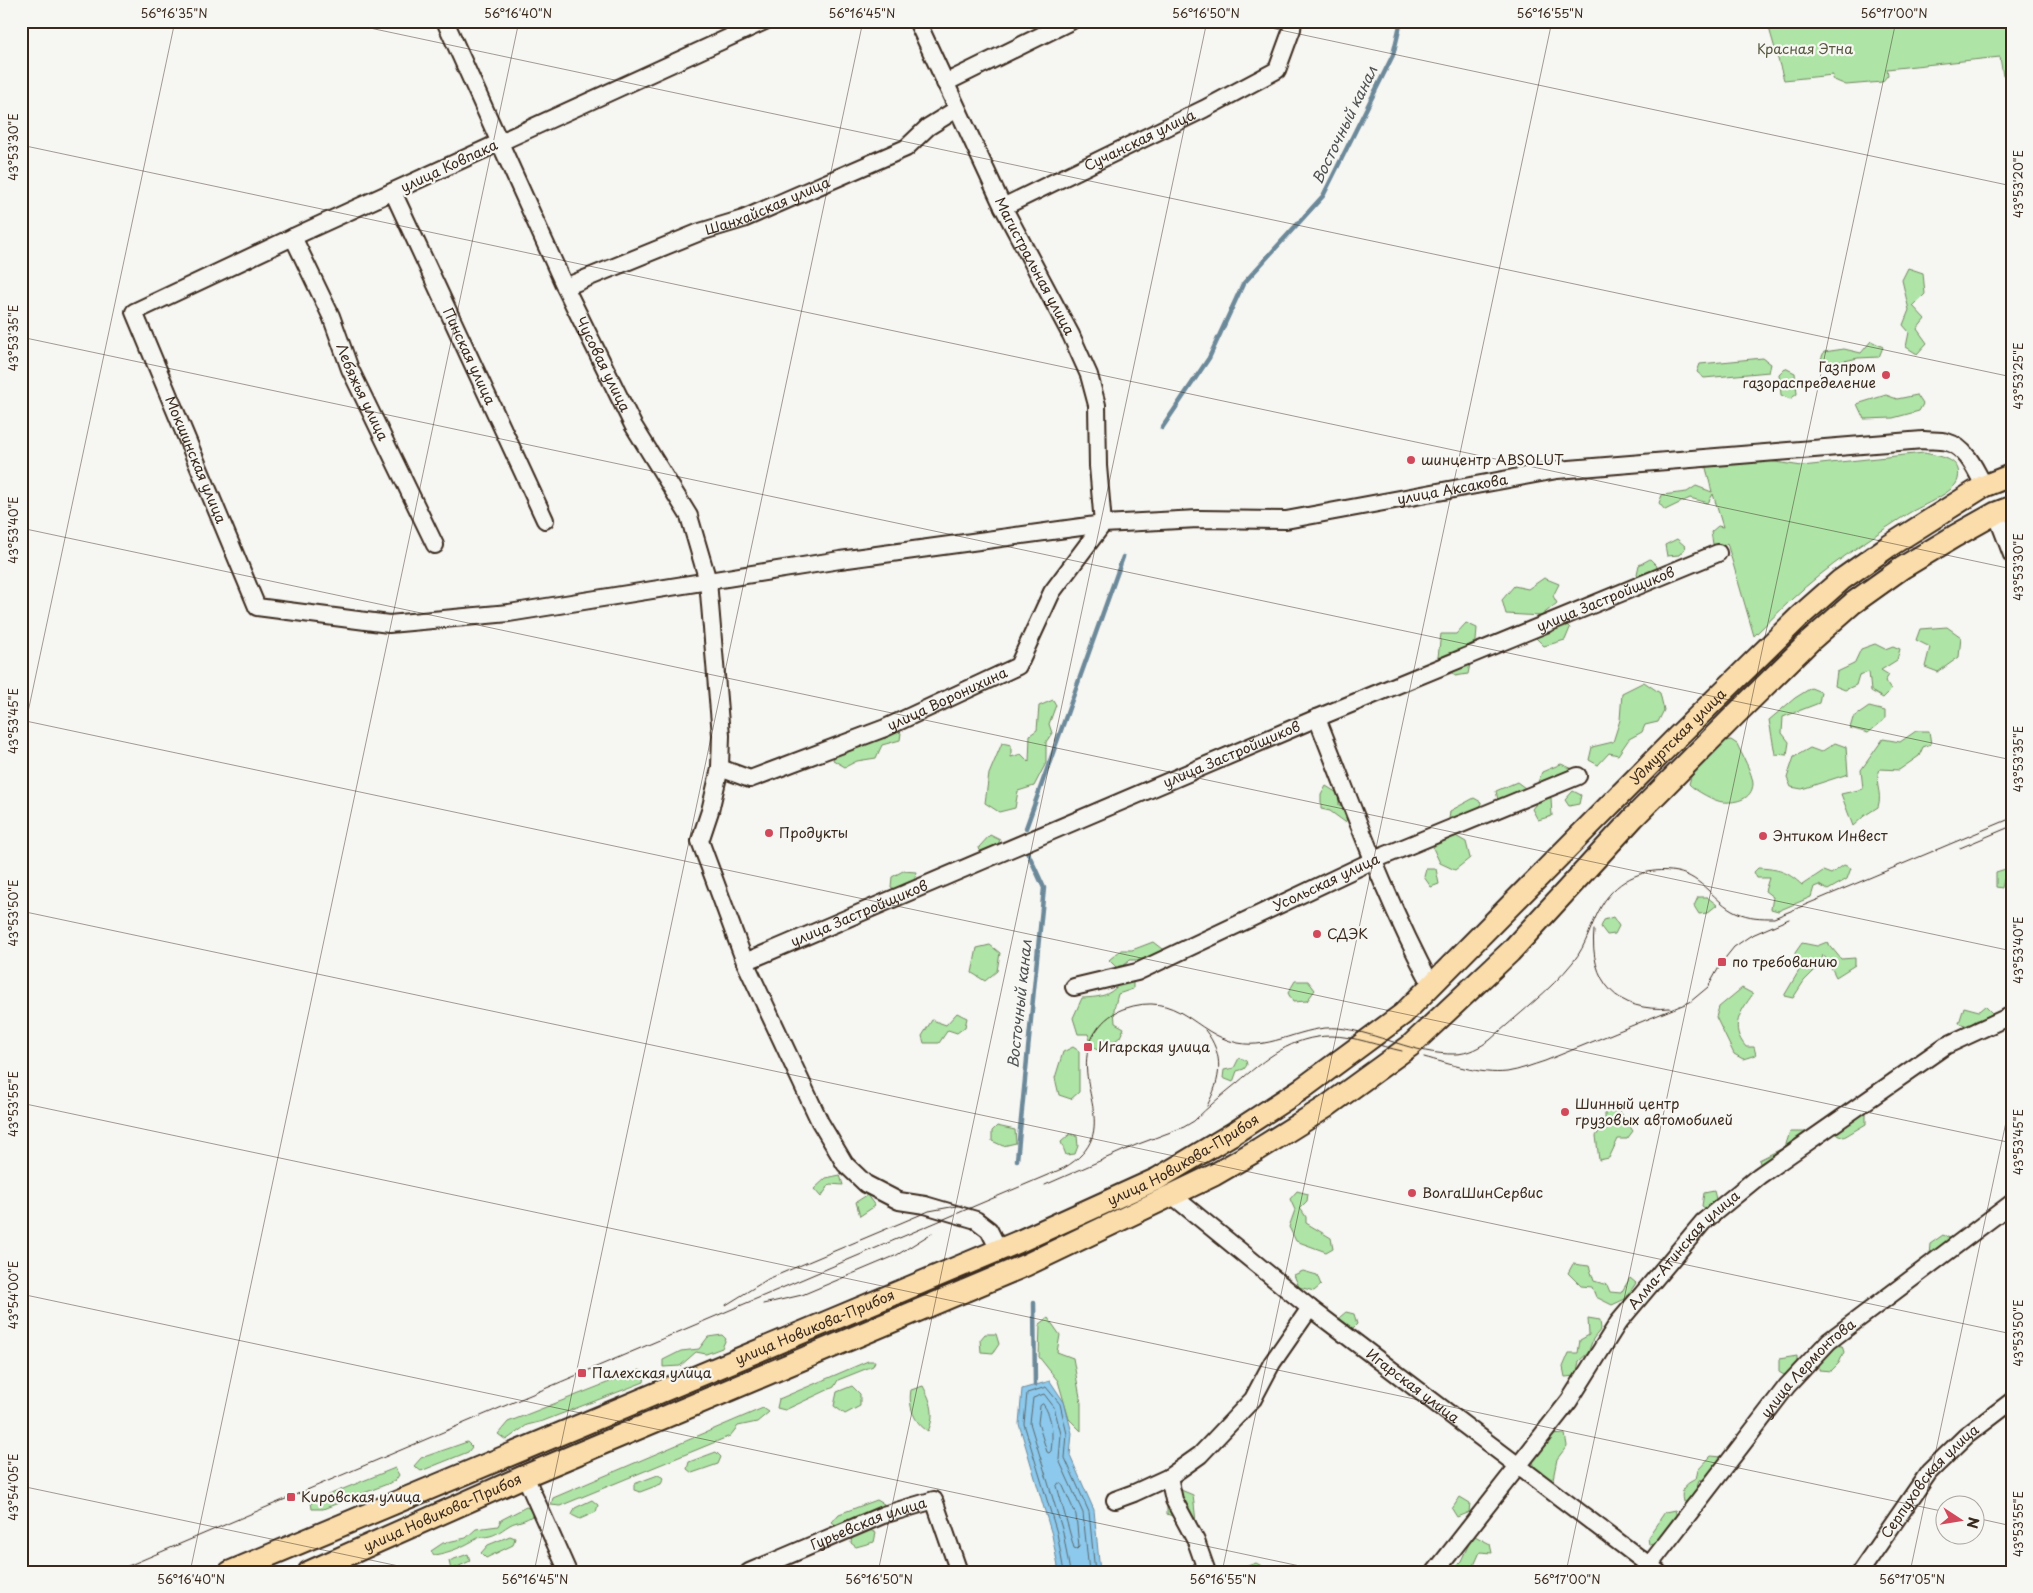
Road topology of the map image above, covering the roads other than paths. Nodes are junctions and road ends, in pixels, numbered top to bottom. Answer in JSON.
{"nodes":[{"id":1,"x":444,"y":21,"type":"edge"},
{"id":2,"x":765,"y":21,"type":"edge"},
{"id":3,"x":917,"y":21,"type":"edge"},
{"id":4,"x":1071,"y":21,"type":"edge"},
{"id":5,"x":1293,"y":21,"type":"edge"},
{"id":6,"x":945,"y":83,"type":"junction"},
{"id":7,"x":958,"y":109,"type":"junction"},
{"id":8,"x":499,"y":143,"type":"junction"},
{"id":9,"x":393,"y":192,"type":"junction"},
{"id":10,"x":1003,"y":207,"type":"junction"},
{"id":11,"x":293,"y":237,"type":"junction"},
{"id":12,"x":565,"y":287,"type":"junction"},
{"id":13,"x":134,"y":312,"type":"joint"},
{"id":14,"x":2012,"y":475,"type":"edge"},
{"id":15,"x":1984,"y":486,"type":"junction"},
{"id":16,"x":2004,"y":510,"type":"edge"},
{"id":17,"x":545,"y":520,"type":"dead end"},
{"id":18,"x":1103,"y":524,"type":"junction"},
{"id":19,"x":435,"y":545,"type":"dead end"},
{"id":20,"x":1718,"y":553,"type":"dead end"},
{"id":21,"x":2012,"y":555,"type":"edge"},
{"id":22,"x":708,"y":581,"type":"junction"},
{"id":23,"x":257,"y":607,"type":"joint"},
{"id":24,"x":1317,"y":718,"type":"junction"},
{"id":25,"x":720,"y":768,"type":"junction"},
{"id":26,"x":1578,"y":776,"type":"dead end"},
{"id":27,"x":1374,"y":860,"type":"junction"},
{"id":28,"x":745,"y":962,"type":"junction"},
{"id":29,"x":1432,"y":986,"type":"junction"},
{"id":30,"x":1074,"y":987,"type":"dead end"},
{"id":31,"x":2012,"y":1015,"type":"edge"},
{"id":32,"x":1374,"y":1036,"type":"joint"},
{"id":33,"x":1410,"y":1046,"type":"joint"},
{"id":34,"x":1173,"y":1196,"type":"junction"},
{"id":35,"x":2012,"y":1203,"type":"edge"},
{"id":36,"x":999,"y":1250,"type":"junction"},
{"id":37,"x":1310,"y":1308,"type":"junction"},
{"id":38,"x":2012,"y":1401,"type":"edge"},
{"id":39,"x":1518,"y":1467,"type":"junction"},
{"id":40,"x":525,"y":1476,"type":"junction"},
{"id":41,"x":1168,"y":1477,"type":"junction"},
{"id":42,"x":1114,"y":1500,"type":"dead end"},
{"id":43,"x":1650,"y":1570,"type":"edge"},
{"id":44,"x":753,"y":1571,"type":"edge"},
{"id":45,"x":230,"y":1572,"type":"edge"},
{"id":46,"x":309,"y":1572,"type":"edge"},
{"id":47,"x":568,"y":1572,"type":"edge"},
{"id":48,"x":959,"y":1572,"type":"edge"},
{"id":49,"x":1207,"y":1572,"type":"edge"},
{"id":50,"x":1435,"y":1572,"type":"edge"},
{"id":51,"x":1860,"y":1572,"type":"edge"}],
"edges":[{"from":1,"to":8,"type":"street","name":"Чусовая улица"},
{"from":2,"to":8,"type":"street","name":"улица Ковпака"},
{"from":3,"to":6,"type":"street","name":"Магистральная улица"},
{"from":4,"to":6,"type":"street"},
{"from":5,"to":10,"type":"street","name":"Сучанская улица"},
{"from":6,"to":7,"type":"street","name":"Магистральная улица"},
{"from":7,"to":10,"type":"street","name":"Магистральная улица"},
{"from":7,"to":12,"type":"street","name":"Шанхайская улица"},
{"from":8,"to":9,"type":"street","name":"улица Ковпака"},
{"from":8,"to":12,"type":"street","name":"Чусовая улица"},
{"from":9,"to":11,"type":"street","name":"улица Ковпака"},
{"from":9,"to":17,"type":"street","name":"Пинская улица"},
{"from":10,"to":18,"type":"street","name":"Магистральная улица"},
{"from":11,"to":13,"type":"street","name":"улица Ковпака"},
{"from":11,"to":19,"type":"street","name":"Лебяжья улица"},
{"from":12,"to":22,"type":"street","name":"Чусовая улица"},
{"from":13,"to":23,"type":"street","name":"Мокшинская улица"},
{"from":14,"to":15,"type":"main road","name":"Удмуртская улица"},
{"from":15,"to":16,"type":"main road"},
{"from":15,"to":18,"type":"street","name":"улица Аксакова"},
{"from":15,"to":29,"type":"main road","name":"Удмуртская улица"},
{"from":16,"to":21,"type":"street"},
{"from":16,"to":33,"type":"main road","name":"Удмуртская улица"},
{"from":18,"to":22,"type":"street","name":"улица Аксакова"},
{"from":18,"to":25,"type":"street","name":"улица Воронихина"},
{"from":20,"to":24,"type":"street","name":"улица Застройщиков"},
{"from":22,"to":23,"type":"street","name":"улица Аксакова"},
{"from":22,"to":25,"type":"street","name":"Чусовая улица"},
{"from":24,"to":27,"type":"street"},
{"from":24,"to":28,"type":"street","name":"улица Застройщиков"},
{"from":25,"to":28,"type":"street","name":"Чусовая улица"},
{"from":26,"to":27,"type":"street","name":"Усольская улица"},
{"from":27,"to":29,"type":"street"},
{"from":27,"to":30,"type":"street","name":"Усольская улица"},
{"from":28,"to":36,"type":"street","name":"Чусовая улица"},
{"from":29,"to":32,"type":"main road","name":"Удмуртская улица"},
{"from":31,"to":39,"type":"street","name":"Алма-Атинская улица"},
{"from":32,"to":36,"type":"main road","name":"улица Новикова-Прибоя"},
{"from":33,"to":34,"type":"main road","name":"улица Новикова-Прибоя"},
{"from":34,"to":37,"type":"street","name":"Игарская улица"},
{"from":34,"to":40,"type":"main road","name":"улица Новикова-Прибоя"},
{"from":35,"to":43,"type":"street","name":"улица Лермонтова"},
{"from":36,"to":45,"type":"main road","name":"улица Новикова-Прибоя"},
{"from":37,"to":39,"type":"street","name":"Игарская улица"},
{"from":37,"to":41,"type":"street"},
{"from":38,"to":51,"type":"street","name":"Серпуховская улица"},
{"from":39,"to":43,"type":"street","name":"Игарская улица"},
{"from":39,"to":50,"type":"street","name":"Алма-Атинская улица"},
{"from":40,"to":46,"type":"main road","name":"улица Новикова-Прибоя"},
{"from":40,"to":47,"type":"street"},
{"from":41,"to":42,"type":"street"},
{"from":41,"to":49,"type":"street"},
{"from":44,"to":48,"type":"street","name":"Гурьевская улица"}]}
